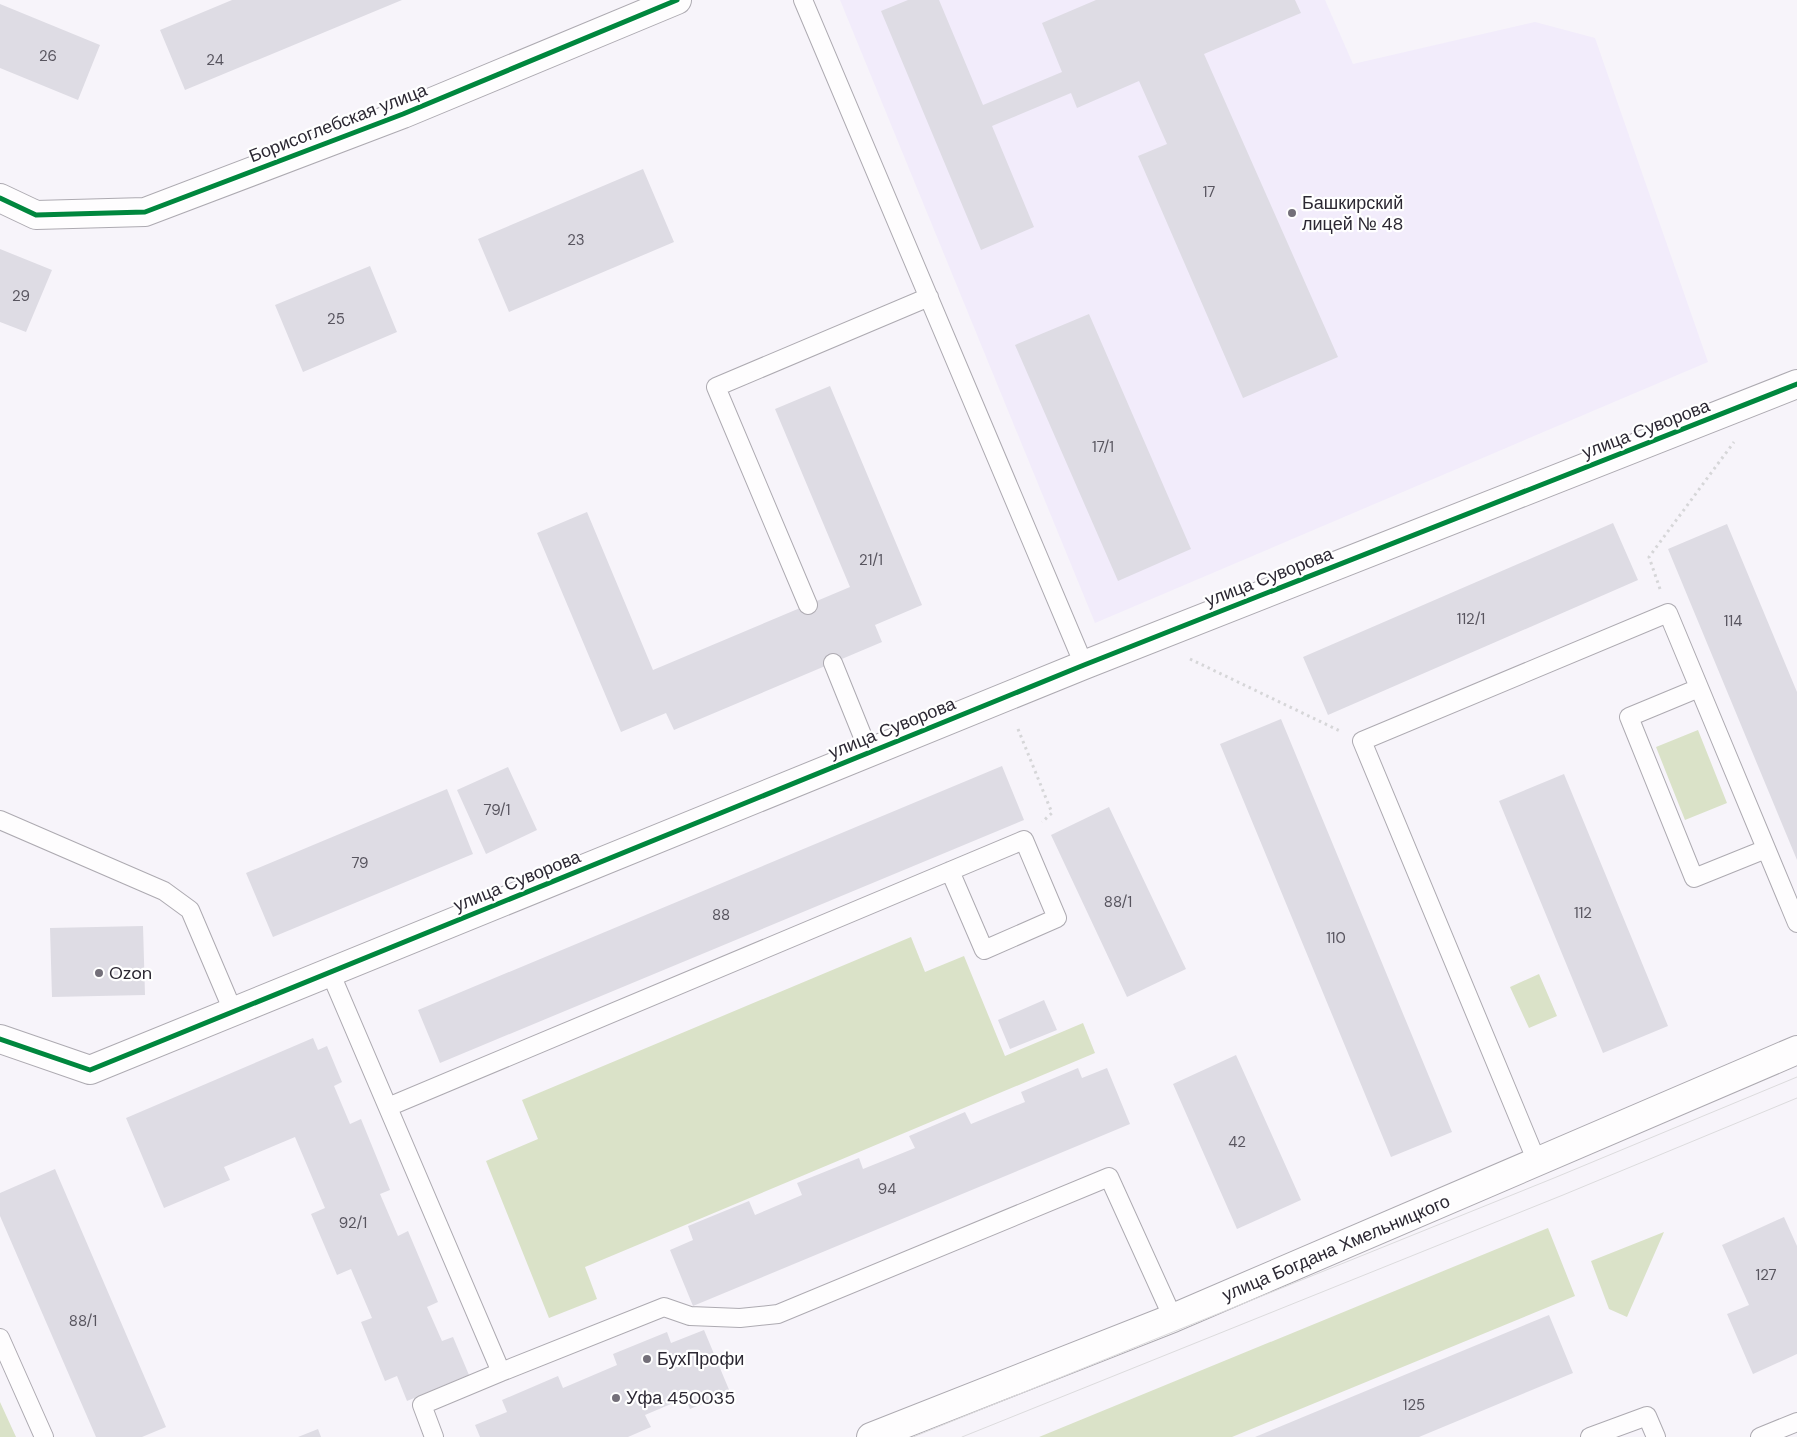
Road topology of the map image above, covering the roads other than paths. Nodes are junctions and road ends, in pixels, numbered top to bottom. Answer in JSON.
{"nodes":[{"id":1,"x":677,"y":0,"type":"edge"},
{"id":2,"x":803,"y":0,"type":"edge"},
{"id":3,"x":0,"y":198,"type":"edge"},
{"id":4,"x":928,"y":297,"type":"junction"},
{"id":5,"x":1797,"y":384,"type":"edge"},
{"id":6,"x":808,"y":605,"type":"dead end"},
{"id":7,"x":833,"y":663,"type":"dead end"},
{"id":8,"x":1084,"y":665,"type":"junction"},
{"id":9,"x":1699,"y":688,"type":"junction"},
{"id":10,"x":869,"y":752,"type":"junction"},
{"id":11,"x":0,"y":820,"type":"edge"},
{"id":12,"x":1766,"y":849,"type":"junction"},
{"id":13,"x":950,"y":871,"type":"junction"},
{"id":14,"x":1797,"y":923,"type":"edge"},
{"id":15,"x":330,"y":972,"type":"junction"},
{"id":16,"x":233,"y":1011,"type":"junction"},
{"id":17,"x":0,"y":1039,"type":"edge"},
{"id":18,"x":1797,"y":1050,"type":"edge"},
{"id":19,"x":388,"y":1107,"type":"junction"},
{"id":20,"x":1537,"y":1162,"type":"junction"},
{"id":21,"x":1173,"y":1318,"type":"junction"},
{"id":22,"x":0,"y":1338,"type":"edge"},
{"id":23,"x":502,"y":1372,"type":"junction"},
{"id":24,"x":1797,"y":1422,"type":"edge"},
{"id":25,"x":44,"y":1437,"type":"edge"},
{"id":26,"x":434,"y":1437,"type":"edge"},
{"id":27,"x":871,"y":1437,"type":"edge"},
{"id":28,"x":1590,"y":1437,"type":"edge"},
{"id":29,"x":1656,"y":1437,"type":"edge"},
{"id":30,"x":1760,"y":1437,"type":"edge"}],
"edges":[{"from":1,"to":3,"type":"street","name":"Борисоглебская улица"},
{"from":2,"to":4,"type":"lane"},
{"from":4,"to":6,"type":"lane"},
{"from":4,"to":8,"type":"lane"},
{"from":5,"to":8,"type":"street","name":"улица Суворова"},
{"from":7,"to":10,"type":"lane"},
{"from":8,"to":10,"type":"street","name":"улица Суворова"},
{"from":9,"to":12,"type":"lane"},
{"from":9,"to":12,"type":"lane"},
{"from":9,"to":20,"type":"lane"},
{"from":10,"to":15,"type":"street","name":"улица Суворова"},
{"from":11,"to":16,"type":"lane"},
{"from":12,"to":14,"type":"lane"},
{"from":13,"to":13,"type":"lane"},
{"from":13,"to":19,"type":"lane"},
{"from":15,"to":16,"type":"street","name":"улица Суворова"},
{"from":15,"to":19,"type":"lane"},
{"from":16,"to":17,"type":"street","name":"улица Суворова"},
{"from":18,"to":20,"type":"street","name":"улица Богдана Хмельницкого"},
{"from":19,"to":23,"type":"lane"},
{"from":20,"to":21,"type":"street","name":"улица Богдана Хмельницкого"},
{"from":21,"to":23,"type":"lane"},
{"from":21,"to":27,"type":"street","name":"улица Богдана Хмельницкого"},
{"from":22,"to":25,"type":"lane"},
{"from":23,"to":26,"type":"lane"},
{"from":24,"to":30,"type":"lane"},
{"from":28,"to":29,"type":"lane"}]}
